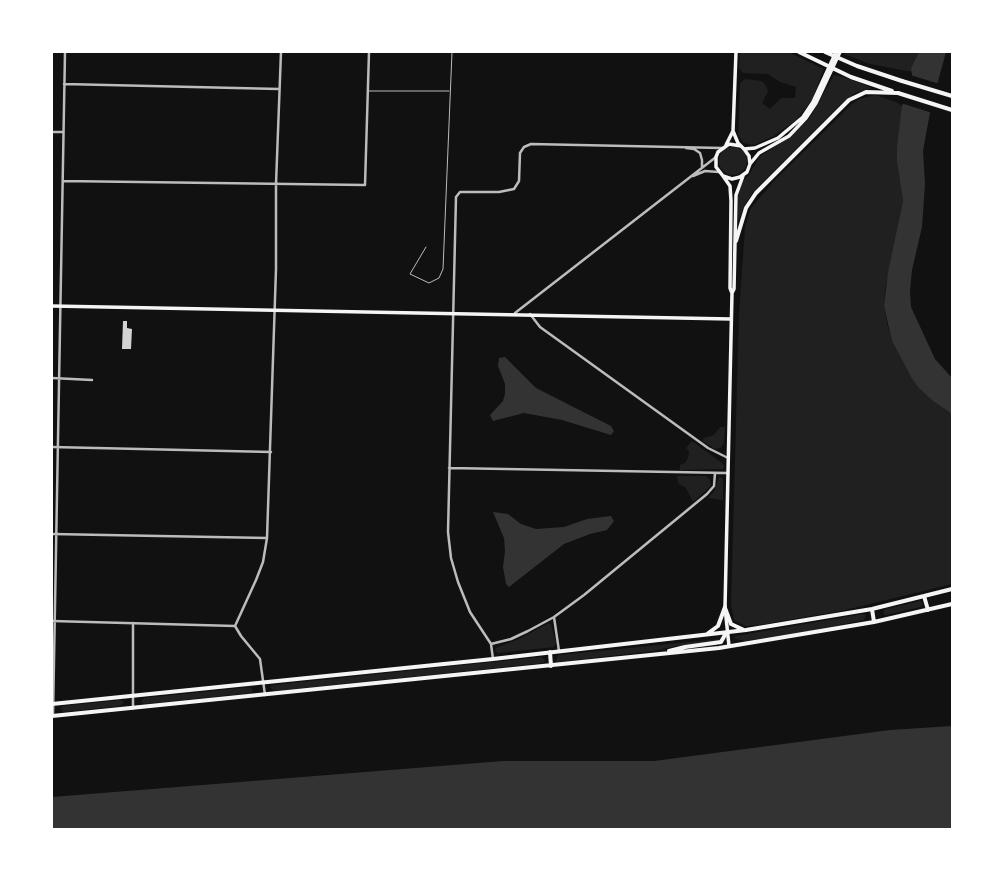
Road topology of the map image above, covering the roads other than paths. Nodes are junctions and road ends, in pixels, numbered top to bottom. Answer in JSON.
{"nodes":[{"id":1,"x":65,"y":52,"type":"edge"},
{"id":2,"x":281,"y":52,"type":"edge"},
{"id":3,"x":369,"y":52,"type":"edge"},
{"id":4,"x":452,"y":52,"type":"edge"},
{"id":5,"x":799,"y":52,"type":"edge"},
{"id":6,"x":825,"y":52,"type":"edge"},
{"id":7,"x":836,"y":52,"type":"edge"},
{"id":8,"x":840,"y":52,"type":"edge"},
{"id":9,"x":737,"y":53,"type":"edge"},
{"id":10,"x":825,"y":81,"type":"junction"},
{"id":11,"x":64,"y":84,"type":"junction"},
{"id":12,"x":279,"y":89,"type":"junction"},
{"id":13,"x":368,"y":91,"type":"junction"},
{"id":14,"x":450,"y":91,"type":"junction"},
{"id":15,"x":898,"y":93,"type":"junction"},
{"id":16,"x":951,"y":96,"type":"edge"},
{"id":17,"x":952,"y":110,"type":"edge"},
{"id":18,"x":733,"y":131,"type":"junction"},
{"id":19,"x":52,"y":132,"type":"edge"},
{"id":20,"x":64,"y":132,"type":"junction"},
{"id":21,"x":683,"y":147,"type":"junction"},
{"id":22,"x":724,"y":147,"type":"junction"},
{"id":23,"x":743,"y":147,"type":"junction"},
{"id":24,"x":716,"y":157,"type":"junction"},
{"id":25,"x":750,"y":164,"type":"junction"},
{"id":26,"x":702,"y":168,"type":"junction"},
{"id":27,"x":719,"y":172,"type":"junction"},
{"id":28,"x":744,"y":175,"type":"junction"},
{"id":29,"x":723,"y":176,"type":"junction"},
{"id":30,"x":692,"y":177,"type":"junction"},
{"id":31,"x":63,"y":181,"type":"junction"},
{"id":32,"x":276,"y":184,"type":"junction"},
{"id":33,"x":736,"y":241,"type":"junction"},
{"id":34,"x":426,"y":247,"type":"dead end"},
{"id":35,"x":732,"y":293,"type":"junction"},
{"id":36,"x":52,"y":306,"type":"edge"},
{"id":37,"x":60,"y":306,"type":"junction"},
{"id":38,"x":274,"y":311,"type":"junction"},
{"id":39,"x":454,"y":313,"type":"junction"},
{"id":40,"x":515,"y":314,"type":"junction"},
{"id":41,"x":530,"y":314,"type":"junction"},
{"id":42,"x":731,"y":319,"type":"junction"},
{"id":43,"x":52,"y":378,"type":"edge"},
{"id":44,"x":60,"y":378,"type":"junction"},
{"id":45,"x":92,"y":380,"type":"dead end"},
{"id":46,"x":52,"y":447,"type":"edge"},
{"id":47,"x":58,"y":447,"type":"junction"},
{"id":48,"x":271,"y":452,"type":"junction"},
{"id":49,"x":728,"y":458,"type":"junction"},
{"id":50,"x":449,"y":468,"type":"junction"},
{"id":51,"x":715,"y":473,"type":"junction"},
{"id":52,"x":728,"y":473,"type":"junction"},
{"id":53,"x":52,"y":534,"type":"edge"},
{"id":54,"x":56,"y":534,"type":"junction"},
{"id":55,"x":267,"y":538,"type":"junction"},
{"id":56,"x":952,"y":589,"type":"edge"},
{"id":57,"x":924,"y":596,"type":"junction"},
{"id":58,"x":952,"y":604,"type":"edge"},
{"id":59,"x":725,"y":607,"type":"junction"},
{"id":60,"x":872,"y":609,"type":"junction"},
{"id":61,"x":928,"y":610,"type":"junction"},
{"id":62,"x":554,"y":617,"type":"junction"},
{"id":63,"x":53,"y":622,"type":"edge"},
{"id":64,"x":874,"y":622,"type":"junction"},
{"id":65,"x":133,"y":623,"type":"junction"},
{"id":66,"x":235,"y":626,"type":"junction"},
{"id":67,"x":746,"y":630,"type":"junction"},
{"id":68,"x":726,"y":633,"type":"junction"},
{"id":69,"x":704,"y":635,"type":"junction"},
{"id":70,"x":491,"y":644,"type":"junction"},
{"id":71,"x":729,"y":646,"type":"junction"},
{"id":72,"x":559,"y":651,"type":"junction"},
{"id":73,"x":550,"y":652,"type":"junction"},
{"id":74,"x":661,"y":654,"type":"junction"},
{"id":75,"x":493,"y":659,"type":"junction"},
{"id":76,"x":551,"y":666,"type":"junction"},
{"id":77,"x":263,"y":682,"type":"junction"},
{"id":78,"x":265,"y":695,"type":"junction"},
{"id":79,"x":133,"y":696,"type":"junction"},
{"id":80,"x":52,"y":704,"type":"edge"},
{"id":81,"x":133,"y":708,"type":"junction"},
{"id":82,"x":52,"y":716,"type":"edge"}],
"edges":[{"from":1,"to":11,"type":"street"},
{"from":2,"to":12,"type":"street"},
{"from":3,"to":13,"type":"street"},
{"from":4,"to":14,"type":"lane"},
{"from":5,"to":15,"type":"main road"},
{"from":6,"to":16,"type":"main road"},
{"from":7,"to":10,"type":"main road"},
{"from":8,"to":10,"type":"main road"},
{"from":9,"to":18,"type":"main road"},
{"from":10,"to":23,"type":"main road"},
{"from":10,"to":25,"type":"main road"},
{"from":11,"to":12,"type":"street"},
{"from":11,"to":20,"type":"street"},
{"from":12,"to":32,"type":"street"},
{"from":13,"to":14,"type":"lane"},
{"from":13,"to":32,"type":"street"},
{"from":14,"to":34,"type":"lane"},
{"from":15,"to":17,"type":"main road"},
{"from":15,"to":33,"type":"main road"},
{"from":18,"to":22,"type":"main road"},
{"from":18,"to":23,"type":"main road"},
{"from":19,"to":20,"type":"street"},
{"from":20,"to":31,"type":"street"},
{"from":21,"to":22,"type":"street"},
{"from":21,"to":26,"type":"street"},
{"from":21,"to":39,"type":"street"},
{"from":22,"to":23,"type":"main road"},
{"from":22,"to":24,"type":"main road"},
{"from":23,"to":25,"type":"main road"},
{"from":24,"to":26,"type":"street"},
{"from":24,"to":27,"type":"main road"},
{"from":25,"to":28,"type":"main road"},
{"from":26,"to":30,"type":"street"},
{"from":27,"to":29,"type":"main road"},
{"from":27,"to":30,"type":"street"},
{"from":28,"to":29,"type":"main road"},
{"from":28,"to":33,"type":"main road"},
{"from":29,"to":35,"type":"main road"},
{"from":30,"to":40,"type":"street"},
{"from":31,"to":32,"type":"street"},
{"from":31,"to":37,"type":"street"},
{"from":32,"to":38,"type":"street"},
{"from":33,"to":35,"type":"main road"},
{"from":35,"to":42,"type":"main road"},
{"from":36,"to":37,"type":"main road"},
{"from":37,"to":38,"type":"main road"},
{"from":37,"to":44,"type":"street"},
{"from":38,"to":39,"type":"main road"},
{"from":38,"to":48,"type":"street"},
{"from":39,"to":40,"type":"main road"},
{"from":39,"to":50,"type":"street"},
{"from":40,"to":41,"type":"main road"},
{"from":41,"to":42,"type":"main road"},
{"from":41,"to":49,"type":"street"},
{"from":42,"to":49,"type":"main road"},
{"from":43,"to":44,"type":"street"},
{"from":44,"to":45,"type":"street"},
{"from":44,"to":47,"type":"street"},
{"from":46,"to":47,"type":"street"},
{"from":47,"to":48,"type":"street"},
{"from":47,"to":54,"type":"street"},
{"from":48,"to":55,"type":"street"},
{"from":49,"to":52,"type":"main road"},
{"from":50,"to":51,"type":"street"},
{"from":50,"to":70,"type":"street"},
{"from":51,"to":52,"type":"street"},
{"from":51,"to":62,"type":"street"},
{"from":52,"to":59,"type":"main road"},
{"from":53,"to":54,"type":"street"},
{"from":54,"to":55,"type":"street"},
{"from":54,"to":63,"type":"street"},
{"from":55,"to":66,"type":"street"},
{"from":56,"to":57,"type":"main road"},
{"from":57,"to":60,"type":"main road"},
{"from":57,"to":61,"type":"main road"},
{"from":58,"to":61,"type":"main road"},
{"from":59,"to":67,"type":"main road"},
{"from":59,"to":68,"type":"main road"},
{"from":59,"to":69,"type":"main road"},
{"from":60,"to":64,"type":"main road"},
{"from":60,"to":67,"type":"main road"},
{"from":61,"to":64,"type":"main road"},
{"from":62,"to":70,"type":"street"},
{"from":62,"to":72,"type":"street"},
{"from":63,"to":65,"type":"street"},
{"from":63,"to":80,"type":"street"},
{"from":64,"to":71,"type":"main road"},
{"from":65,"to":66,"type":"street"},
{"from":65,"to":79,"type":"street"},
{"from":66,"to":77,"type":"street"},
{"from":67,"to":68,"type":"main road"},
{"from":68,"to":69,"type":"main road"},
{"from":68,"to":71,"type":"main road"},
{"from":68,"to":74,"type":"main road"},
{"from":69,"to":72,"type":"main road"},
{"from":70,"to":75,"type":"street"},
{"from":71,"to":74,"type":"main road"},
{"from":72,"to":73,"type":"main road"},
{"from":73,"to":75,"type":"main road"},
{"from":73,"to":76,"type":"main road"},
{"from":74,"to":76,"type":"main road"},
{"from":75,"to":77,"type":"main road"},
{"from":76,"to":78,"type":"main road"},
{"from":77,"to":78,"type":"street"},
{"from":77,"to":79,"type":"main road"},
{"from":78,"to":81,"type":"main road"},
{"from":79,"to":80,"type":"main road"},
{"from":79,"to":81,"type":"street"},
{"from":80,"to":82,"type":"street"},
{"from":81,"to":82,"type":"main road"}]}
